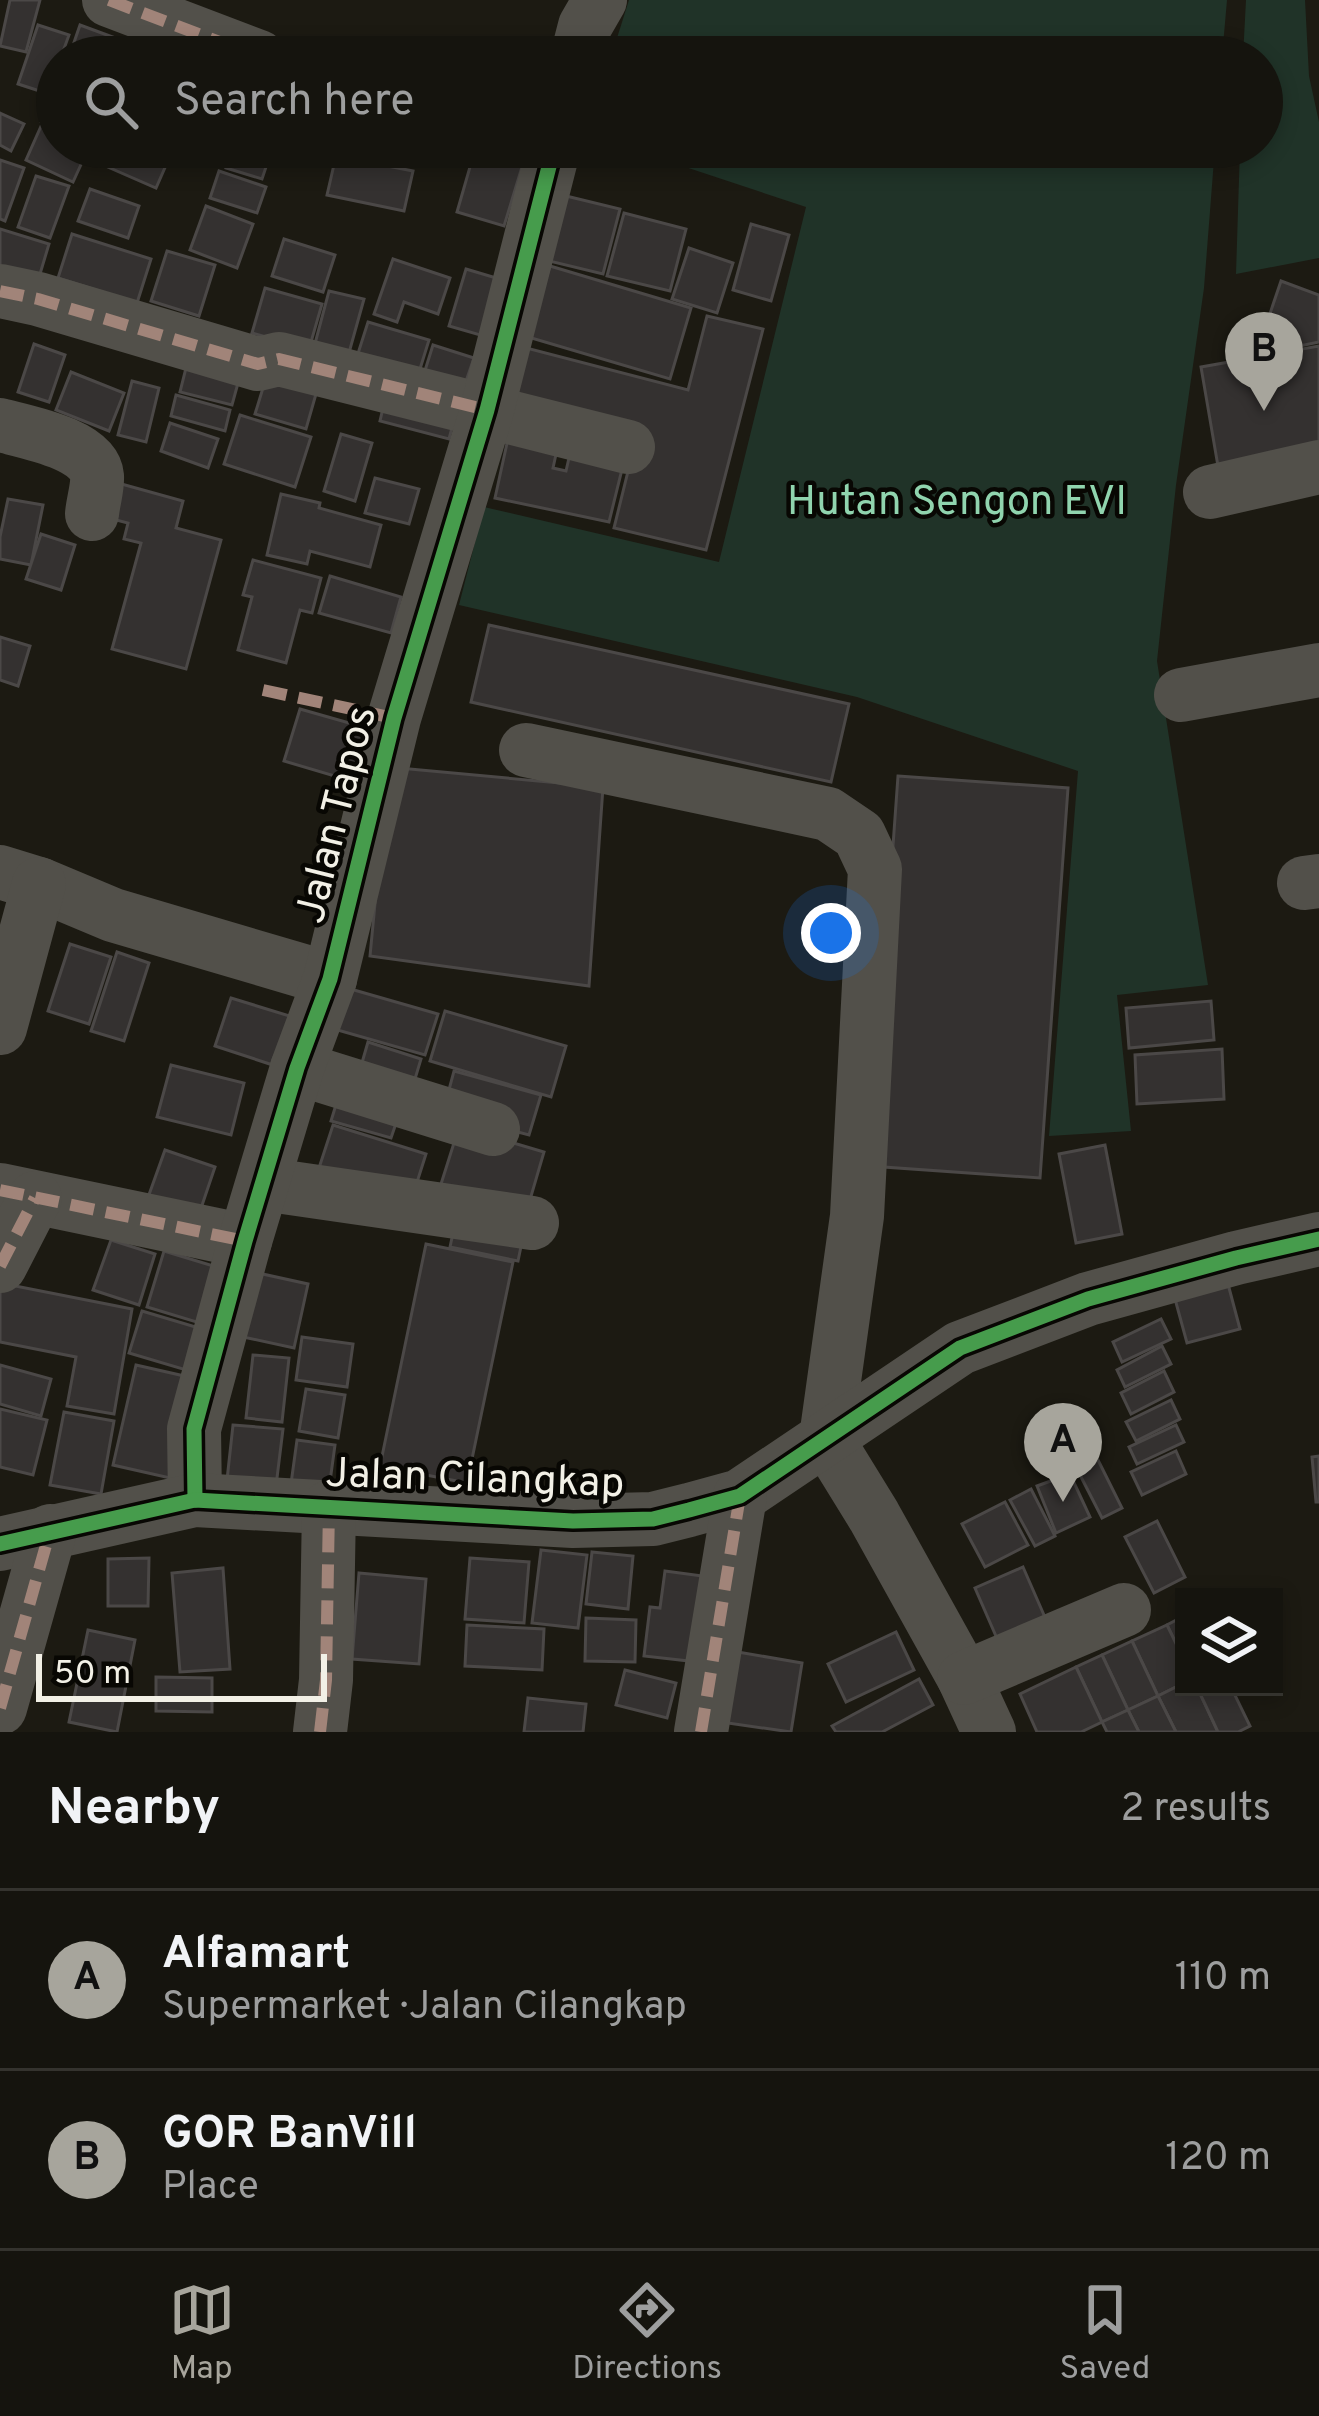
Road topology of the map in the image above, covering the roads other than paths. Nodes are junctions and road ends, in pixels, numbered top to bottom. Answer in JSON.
{"nodes":[{"id":1,"x":109,"y":0,"type":"edge"},
{"id":2,"x":600,"y":0,"type":"edge"},
{"id":3,"x":204,"y":36,"type":"edge"},
{"id":4,"x":582,"y":36,"type":"edge"},
{"id":5,"x":548,"y":168,"type":"edge"},
{"id":6,"x":0,"y":290,"type":"edge"},
{"id":7,"x":488,"y":410,"type":"junction"},
{"id":8,"x":0,"y":425,"type":"edge"},
{"id":9,"x":628,"y":447,"type":"dead end"},
{"id":10,"x":1319,"y":467,"type":"edge"},
{"id":11,"x":1210,"y":492,"type":"dead end"},
{"id":12,"x":92,"y":514,"type":"dead end"},
{"id":13,"x":1319,"y":670,"type":"edge"},
{"id":14,"x":1181,"y":695,"type":"dead end"},
{"id":15,"x":526,"y":750,"type":"dead end"},
{"id":16,"x":19,"y":878,"type":"edge"},
{"id":17,"x":329,"y":980,"type":"junction"},
{"id":18,"x":0,"y":1028,"type":"edge"},
{"id":19,"x":296,"y":1068,"type":"junction"},
{"id":20,"x":493,"y":1129,"type":"dead end"},
{"id":21,"x":263,"y":1184,"type":"junction"},
{"id":22,"x":18,"y":1194,"type":"edge"},
{"id":23,"x":532,"y":1223,"type":"dead end"},
{"id":24,"x":1319,"y":1239,"type":"edge"},
{"id":25,"x":245,"y":1241,"type":"junction"},
{"id":26,"x":0,"y":1266,"type":"edge"},
{"id":27,"x":826,"y":1438,"type":"junction"},
{"id":28,"x":740,"y":1496,"type":"junction"},
{"id":29,"x":195,"y":1499,"type":"junction"},
{"id":30,"x":329,"y":1508,"type":"junction"},
{"id":31,"x":25,"y":1537,"type":"edge"},
{"id":32,"x":1124,"y":1610,"type":"dead end"},
{"id":33,"x":964,"y":1678,"type":"junction"},
{"id":34,"x":0,"y":1708,"type":"edge"},
{"id":35,"x":320,"y":1732,"type":"edge"},
{"id":36,"x":701,"y":1732,"type":"edge"},
{"id":37,"x":989,"y":1732,"type":"edge"}],
"edges":[{"from":1,"to":3,"type":"street"},
{"from":2,"to":4,"type":"street"},
{"from":5,"to":7,"type":"street","name":"Jalan Tapos"},
{"from":6,"to":7,"type":"street"},
{"from":7,"to":9,"type":"street"},
{"from":7,"to":17,"type":"street","name":"Jalan Tapos"},
{"from":8,"to":12,"type":"street"},
{"from":10,"to":11,"type":"street"},
{"from":13,"to":14,"type":"street"},
{"from":15,"to":27,"type":"street"},
{"from":16,"to":17,"type":"street"},
{"from":16,"to":18,"type":"street"},
{"from":17,"to":19,"type":"street","name":"Jalan Tapos"},
{"from":19,"to":20,"type":"street"},
{"from":19,"to":21,"type":"street","name":"Jalan Tapos"},
{"from":21,"to":23,"type":"street"},
{"from":21,"to":25,"type":"street","name":"Jalan Tapos"},
{"from":22,"to":25,"type":"street"},
{"from":22,"to":26,"type":"street"},
{"from":24,"to":27,"type":"street","name":"Jalan Cilangkap"},
{"from":25,"to":29,"type":"street","name":"Jalan Tapos"},
{"from":27,"to":28,"type":"street","name":"Jalan Cilangkap"},
{"from":27,"to":33,"type":"street"},
{"from":28,"to":30,"type":"street","name":"Jalan Cilangkap"},
{"from":28,"to":36,"type":"street"},
{"from":29,"to":30,"type":"street","name":"Jalan Cilangkap"},
{"from":29,"to":31,"type":"street","name":"Jalan Cilangkap"},
{"from":30,"to":35,"type":"street"},
{"from":31,"to":34,"type":"street"},
{"from":32,"to":33,"type":"street"},
{"from":33,"to":37,"type":"street"}]}
